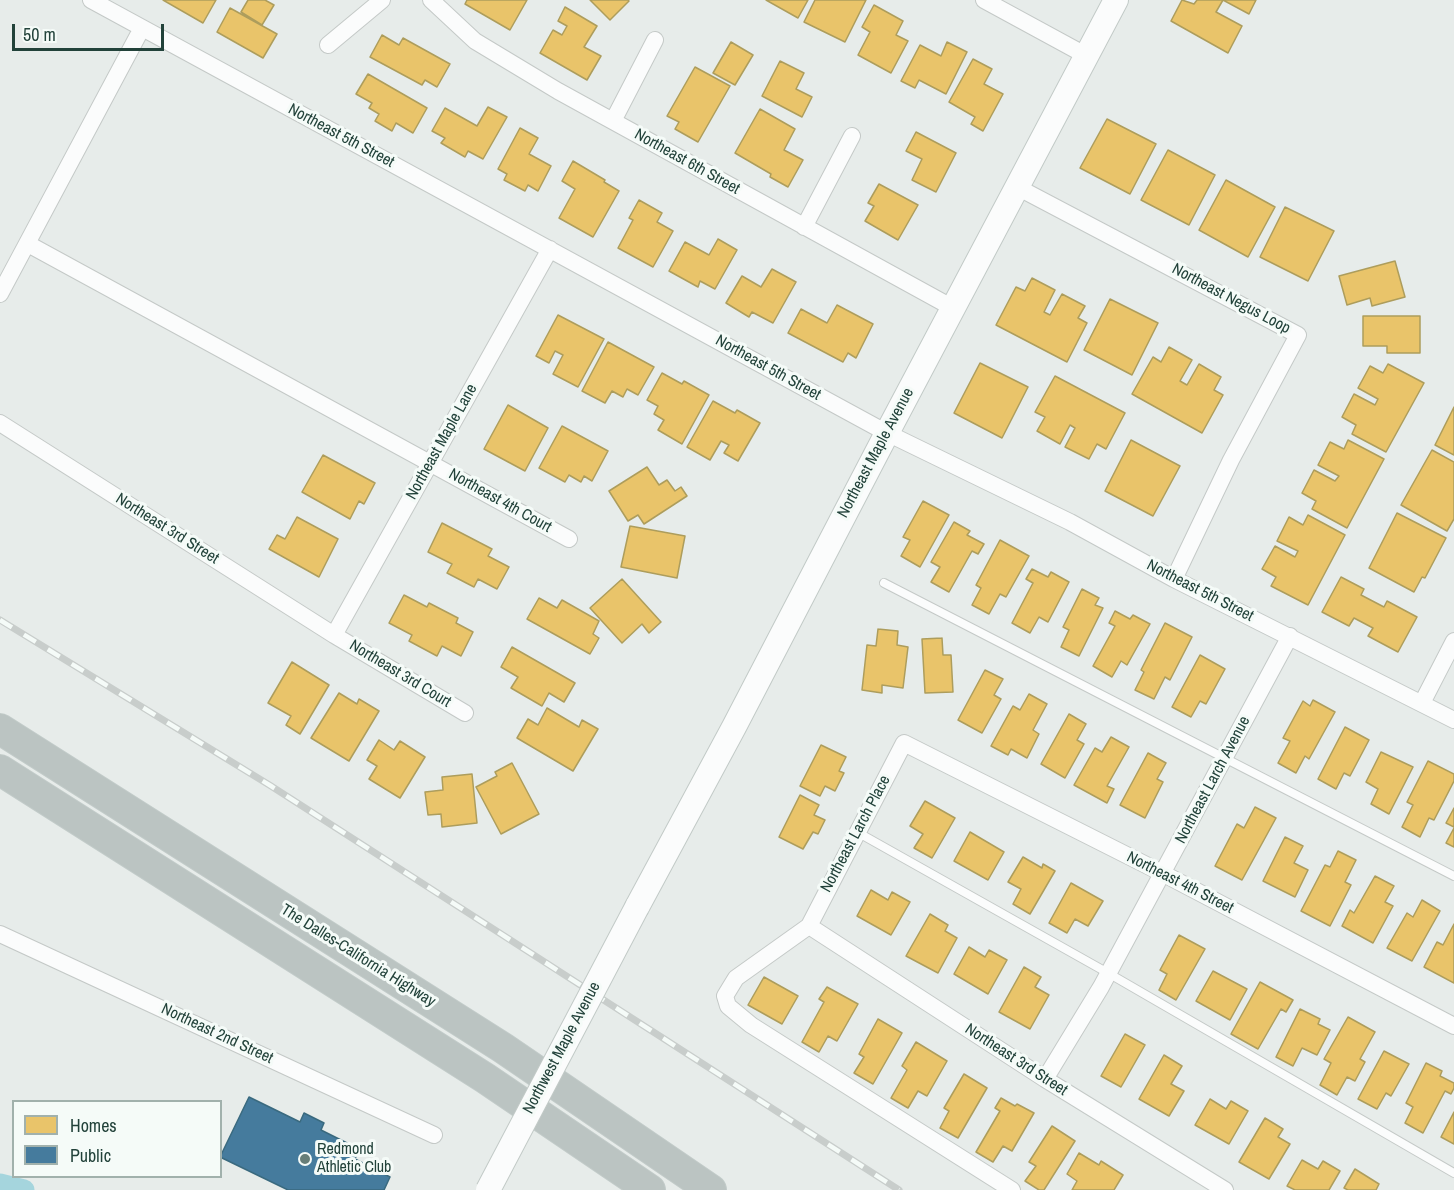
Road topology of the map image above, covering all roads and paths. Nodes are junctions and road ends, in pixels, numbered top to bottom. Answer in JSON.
{"nodes":[{"id":1,"x":91,"y":0,"type":"edge"},
{"id":2,"x":382,"y":0,"type":"edge"},
{"id":3,"x":431,"y":0,"type":"edge"},
{"id":4,"x":984,"y":0,"type":"edge"},
{"id":5,"x":1116,"y":0,"type":"edge"},
{"id":6,"x":142,"y":28,"type":"junction"},
{"id":7,"x":655,"y":40,"type":"dead end"},
{"id":8,"x":328,"y":45,"type":"dead end"},
{"id":9,"x":1087,"y":56,"type":"junction"},
{"id":10,"x":613,"y":122,"type":"junction"},
{"id":11,"x":852,"y":136,"type":"dead end"},
{"id":12,"x":1017,"y":188,"type":"junction"},
{"id":13,"x":804,"y":227,"type":"junction"},
{"id":14,"x":28,"y":244,"type":"junction"},
{"id":15,"x":549,"y":249,"type":"junction"},
{"id":16,"x":0,"y":294,"type":"edge"},
{"id":17,"x":953,"y":308,"type":"junction"},
{"id":18,"x":0,"y":423,"type":"edge"},
{"id":19,"x":887,"y":433,"type":"junction"},
{"id":20,"x":430,"y":463,"type":"junction"},
{"id":21,"x":569,"y":539,"type":"dead end"},
{"id":22,"x":1174,"y":579,"type":"junction"},
{"id":23,"x":884,"y":583,"type":"dead end"},
{"id":24,"x":334,"y":635,"type":"junction"},
{"id":25,"x":1290,"y":636,"type":"junction"},
{"id":26,"x":1454,"y":641,"type":"edge"},
{"id":27,"x":1422,"y":703,"type":"junction"},
{"id":28,"x":465,"y":713,"type":"dead end"},
{"id":29,"x":1454,"y":720,"type":"edge"},
{"id":30,"x":0,"y":729,"type":"edge"},
{"id":31,"x":904,"y":743,"type":"joint"},
{"id":32,"x":1224,"y":758,"type":"junction"},
{"id":33,"x":0,"y":770,"type":"edge"},
{"id":34,"x":857,"y":831,"type":"junction"},
{"id":35,"x":1162,"y":873,"type":"junction"},
{"id":36,"x":1454,"y":876,"type":"edge"},
{"id":37,"x":637,"y":907,"type":"joint"},
{"id":38,"x":809,"y":926,"type":"junction"},
{"id":39,"x":0,"y":933,"type":"edge"},
{"id":40,"x":1108,"y":973,"type":"junction"},
{"id":41,"x":1454,"y":1026,"type":"edge"},
{"id":42,"x":1045,"y":1079,"type":"junction"},
{"id":43,"x":434,"y":1135,"type":"dead end"},
{"id":44,"x":1454,"y":1173,"type":"edge"},
{"id":45,"x":488,"y":1190,"type":"edge"},
{"id":46,"x":650,"y":1190,"type":"edge"},
{"id":47,"x":711,"y":1190,"type":"edge"},
{"id":48,"x":1012,"y":1190,"type":"edge"},
{"id":49,"x":1225,"y":1190,"type":"edge"}],
"edges":[{"from":1,"to":6,"type":"street","name":"Northeast 5th Street"},
{"from":2,"to":8,"type":"street"},
{"from":3,"to":10,"type":"street","name":"Northeast 6th Street"},
{"from":4,"to":9,"type":"street"},
{"from":5,"to":9,"type":"main road","name":"Northeast Maple Avenue"},
{"from":6,"to":14,"type":"street"},
{"from":6,"to":15,"type":"street","name":"Northeast 5th Street"},
{"from":7,"to":10,"type":"street"},
{"from":9,"to":12,"type":"main road","name":"Northeast Maple Avenue"},
{"from":10,"to":13,"type":"street","name":"Northeast 6th Street"},
{"from":11,"to":13,"type":"street"},
{"from":12,"to":17,"type":"main road","name":"Northeast Maple Avenue"},
{"from":12,"to":22,"type":"street","name":"Northeast Negus Loop"},
{"from":13,"to":17,"type":"street","name":"Northeast 6th Street"},
{"from":14,"to":16,"type":"street"},
{"from":14,"to":20,"type":"street","name":"Northeast 4th Court"},
{"from":15,"to":19,"type":"street","name":"Northeast 5th Street"},
{"from":15,"to":20,"type":"street","name":"Northeast Maple Lane"},
{"from":17,"to":19,"type":"main road","name":"Northeast Maple Avenue"},
{"from":18,"to":24,"type":"street","name":"Northeast 3rd Street"},
{"from":19,"to":22,"type":"street","name":"Northeast 5th Street"},
{"from":19,"to":37,"type":"main road","name":"Northeast Maple Avenue"},
{"from":20,"to":21,"type":"street","name":"Northeast 4th Court"},
{"from":20,"to":24,"type":"street","name":"Northeast Maple Lane"},
{"from":22,"to":25,"type":"street","name":"Northeast 5th Street"},
{"from":23,"to":32,"type":"lane"},
{"from":24,"to":28,"type":"street","name":"Northeast 3rd Court"},
{"from":25,"to":27,"type":"street","name":"Northeast 5th Street"},
{"from":25,"to":32,"type":"street","name":"Northeast Larch Avenue"},
{"from":26,"to":27,"type":"street"},
{"from":27,"to":29,"type":"street","name":"Northeast 5th Street"},
{"from":30,"to":47,"type":"highway","name":"The Dalles-California Highway"},
{"from":31,"to":34,"type":"street","name":"Northeast Larch Place"},
{"from":31,"to":35,"type":"street","name":"Northeast 4th Street"},
{"from":32,"to":35,"type":"street","name":"Northeast Larch Avenue"},
{"from":32,"to":36,"type":"lane"},
{"from":33,"to":46,"type":"highway","name":"The Dalles-California Highway"},
{"from":34,"to":38,"type":"street","name":"Northeast Larch Place"},
{"from":34,"to":40,"type":"lane"},
{"from":35,"to":40,"type":"street","name":"Northeast Larch Avenue"},
{"from":35,"to":41,"type":"street","name":"Northeast 4th Street"},
{"from":37,"to":45,"type":"main road","name":"Northwest Maple Avenue","bridge":true},
{"from":38,"to":42,"type":"street","name":"Northeast 3rd Street"},
{"from":38,"to":48,"type":"street"},
{"from":39,"to":43,"type":"street","name":"Northeast 2nd Street"},
{"from":40,"to":42,"type":"street","name":"Northeast Larch Avenue"},
{"from":40,"to":44,"type":"lane"},
{"from":42,"to":49,"type":"street","name":"Northeast 3rd Street"}]}
